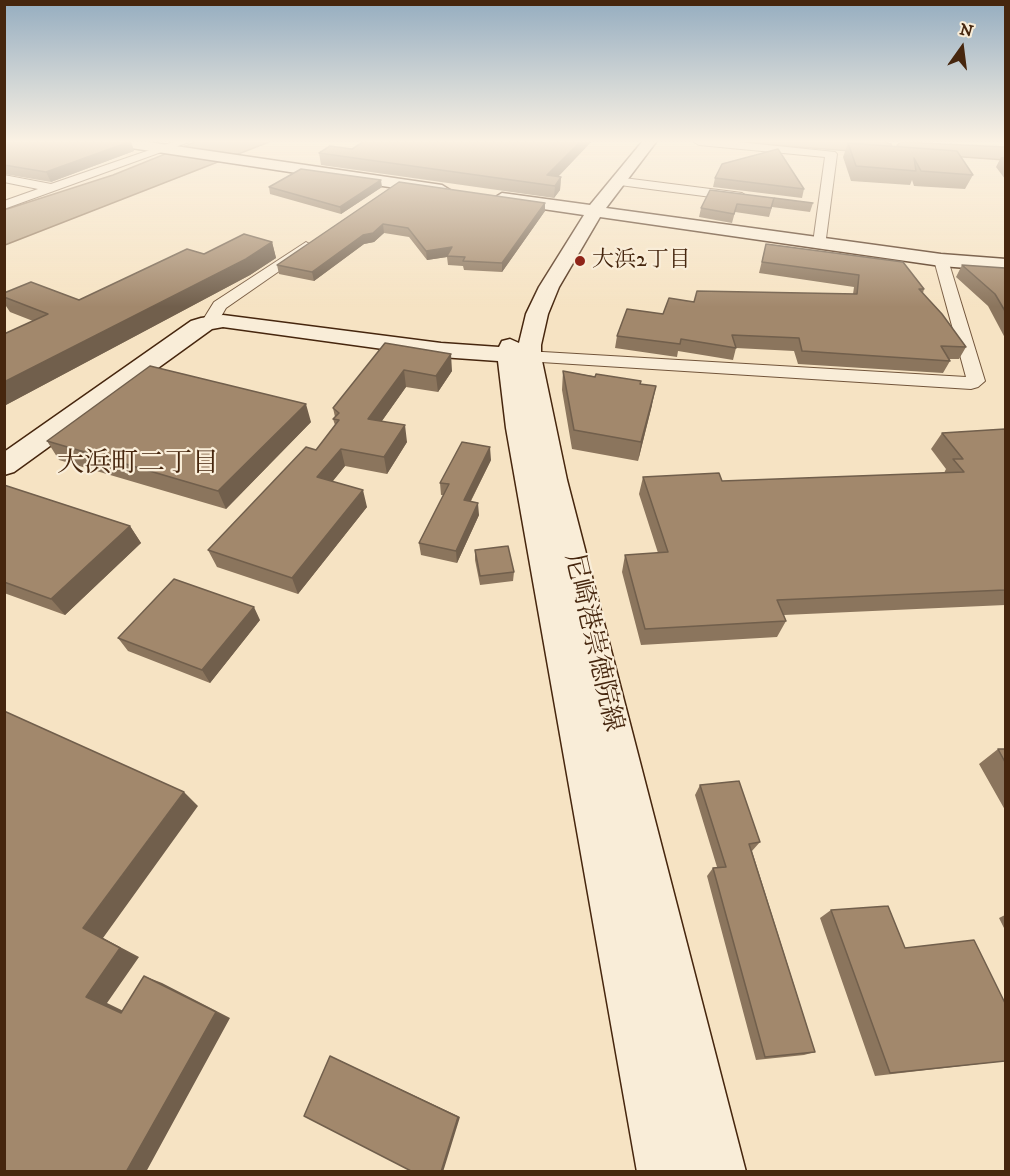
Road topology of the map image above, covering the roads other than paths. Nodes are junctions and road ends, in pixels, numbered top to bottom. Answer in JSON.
{"nodes":[{"id":1,"x":27,"y":197,"type":"edge"},
{"id":2,"x":493,"y":197,"type":"edge"},
{"id":3,"x":596,"y":197,"type":"edge"},
{"id":4,"x":600,"y":197,"type":"edge"},
{"id":5,"x":739,"y":197,"type":"edge"},
{"id":6,"x":820,"y":197,"type":"edge"},
{"id":7,"x":755,"y":199,"type":"edge"},
{"id":8,"x":4,"y":205,"type":"edge"},
{"id":9,"x":586,"y":211,"type":"junction"},
{"id":10,"x":322,"y":236,"type":"edge"},
{"id":11,"x":820,"y":243,"type":"junction"},
{"id":12,"x":941,"y":260,"type":"junction"},
{"id":13,"x":1005,"y":266,"type":"edge"},
{"id":14,"x":209,"y":322,"type":"junction"},
{"id":15,"x":517,"y":339,"type":"junction"},
{"id":16,"x":4,"y":466,"type":"edge"},
{"id":17,"x":666,"y":1172,"type":"edge"},
{"id":18,"x":717,"y":1172,"type":"edge"}],
"edges":[{"from":1,"to":8,"type":"street"},
{"from":2,"to":9,"type":"main road"},
{"from":3,"to":9,"type":"main road","name":"尼崎港崇徳院線"},
{"from":4,"to":9,"type":"main road","name":"尼崎港崇徳院線"},
{"from":5,"to":7,"type":"street"},
{"from":6,"to":11,"type":"street"},
{"from":9,"to":11,"type":"main road"},
{"from":9,"to":15,"type":"main road","name":"尼崎港崇徳院線"},
{"from":9,"to":15,"type":"main road","name":"尼崎港崇徳院線"},
{"from":10,"to":14,"type":"street"},
{"from":11,"to":12,"type":"main road"},
{"from":12,"to":13,"type":"main road"},
{"from":12,"to":15,"type":"street"},
{"from":14,"to":15,"type":"main road"},
{"from":14,"to":16,"type":"main road"},
{"from":15,"to":17,"type":"main road","name":"尼崎港崇徳院線"},
{"from":15,"to":18,"type":"main road","name":"尼崎港崇徳院線"}]}
